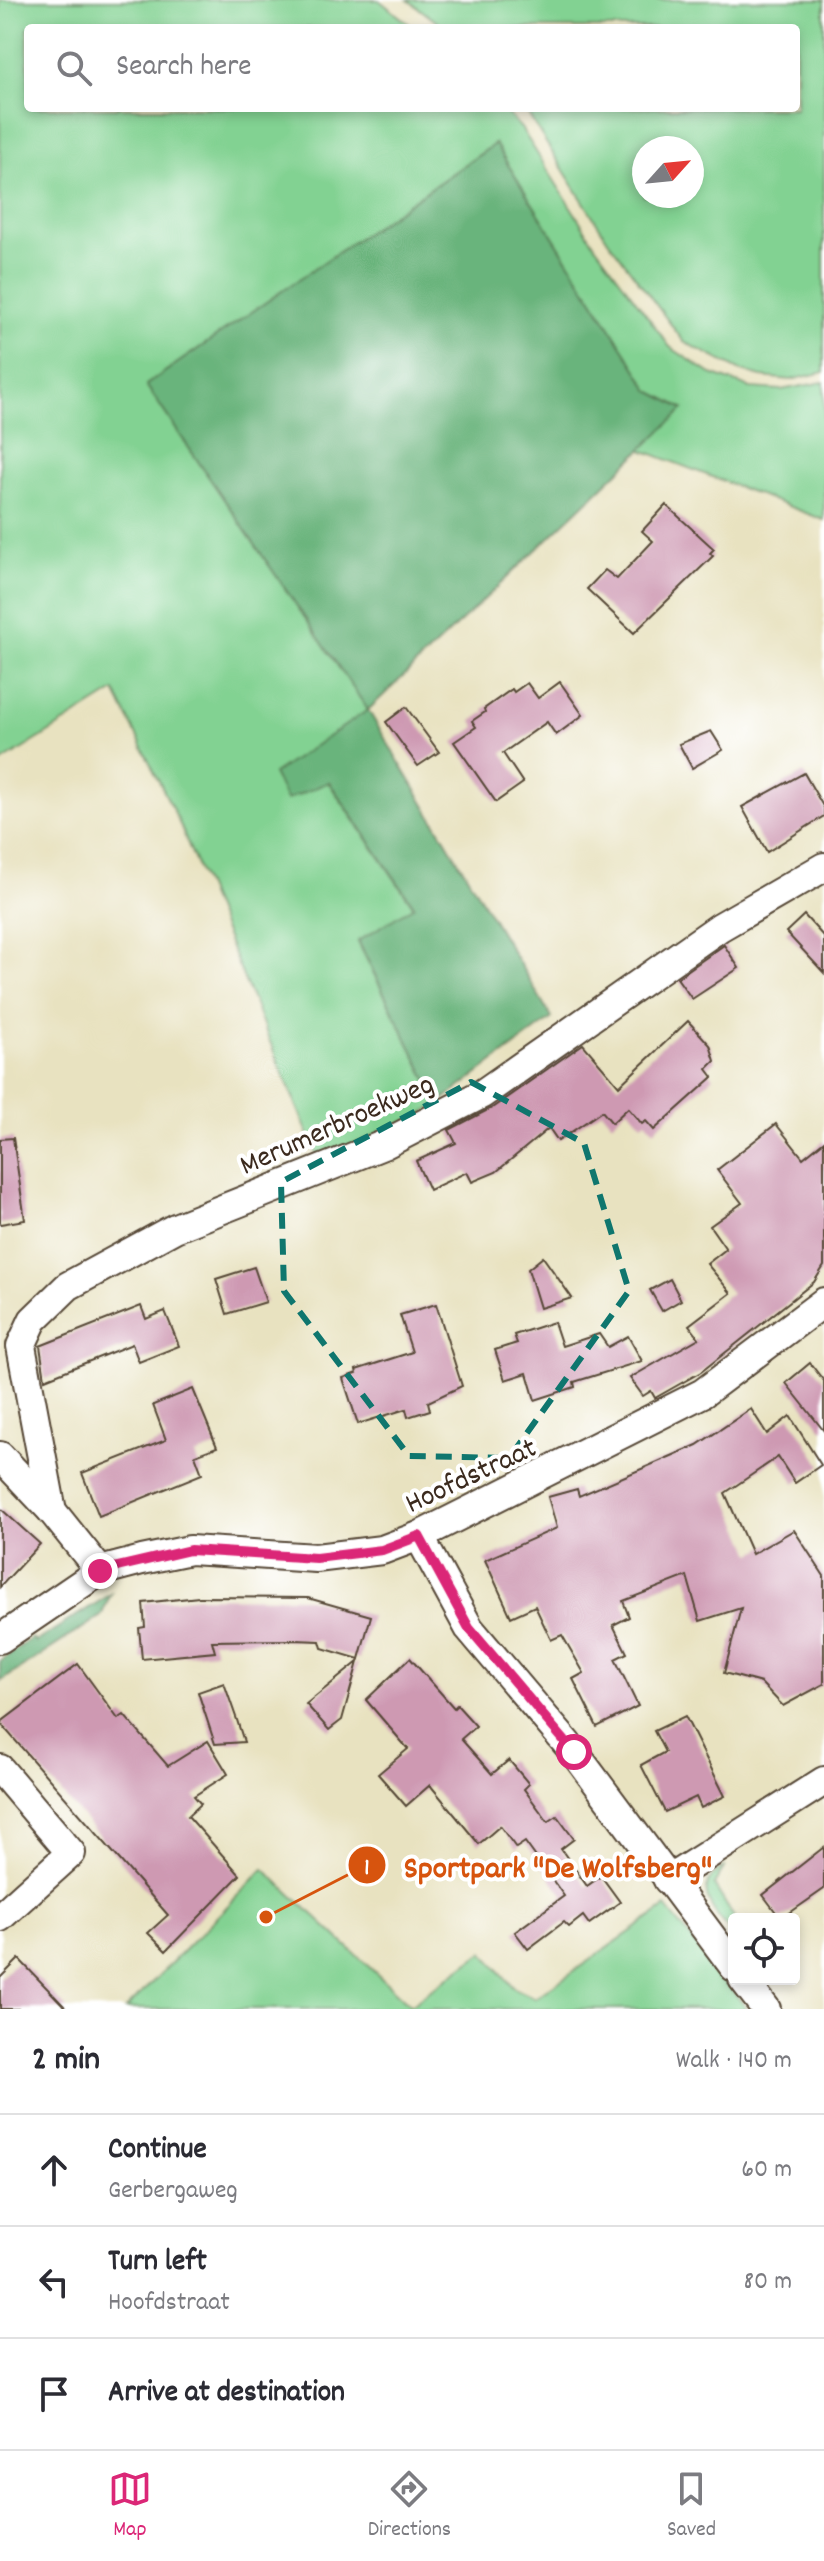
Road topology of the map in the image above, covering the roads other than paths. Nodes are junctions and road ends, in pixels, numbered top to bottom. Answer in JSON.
{"nodes":[{"id":1,"x":824,"y":867,"type":"edge"},
{"id":2,"x":824,"y":1302,"type":"edge"},
{"id":3,"x":0,"y":1456,"type":"edge"},
{"id":4,"x":52,"y":1511,"type":"junction"},
{"id":5,"x":419,"y":1536,"type":"junction"},
{"id":6,"x":100,"y":1571,"type":"junction"},
{"id":7,"x":0,"y":1639,"type":"edge"},
{"id":8,"x":0,"y":1769,"type":"edge"},
{"id":9,"x":824,"y":1781,"type":"edge"},
{"id":10,"x":668,"y":1880,"type":"junction"},
{"id":11,"x":0,"y":1917,"type":"edge"},
{"id":12,"x":728,"y":1959,"type":"edge"},
{"id":13,"x":748,"y":1985,"type":"edge"},
{"id":14,"x":766,"y":2009,"type":"edge"}],
"edges":[{"from":1,"to":4,"type":"street","name":"Merumerbroekweg"},
{"from":2,"to":5,"type":"street","name":"Hoofdstraat"},
{"from":3,"to":4,"type":"street","name":"Merumerbroekweg"},
{"from":4,"to":6,"type":"street","name":"Merumerbroekweg"},
{"from":5,"to":6,"type":"street","name":"Hoofdstraat"},
{"from":5,"to":10,"type":"street"},
{"from":6,"to":7,"type":"street"},
{"from":8,"to":11,"type":"street"},
{"from":9,"to":10,"type":"street"},
{"from":10,"to":12,"type":"street"},
{"from":13,"to":14,"type":"street"}]}
